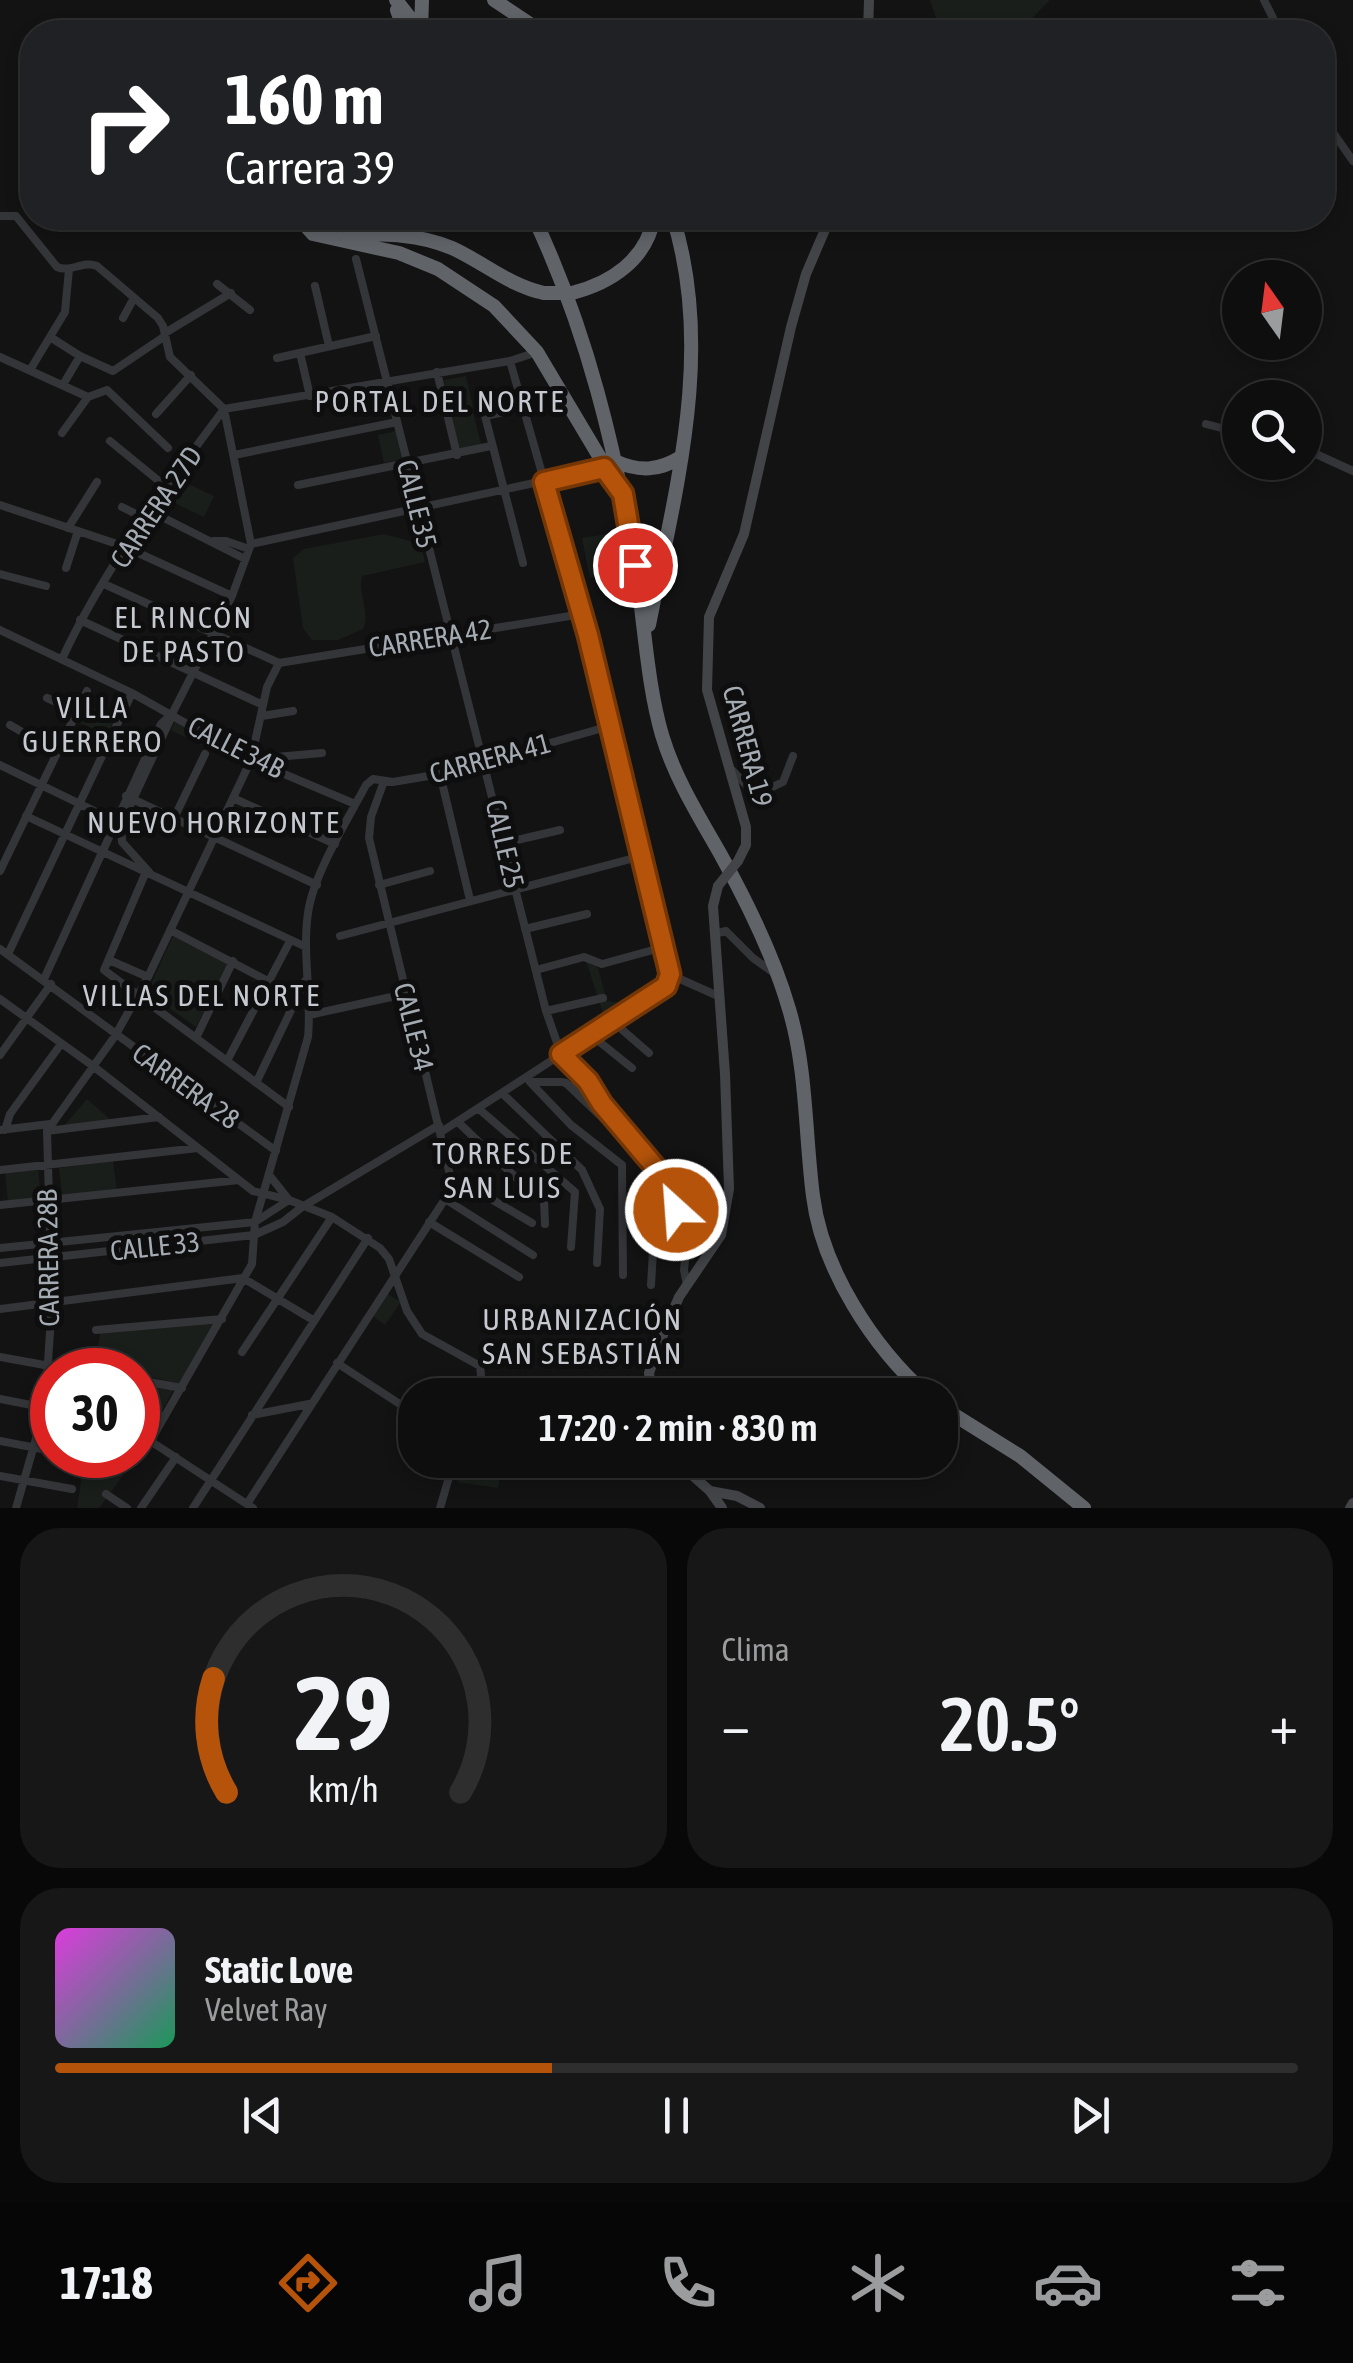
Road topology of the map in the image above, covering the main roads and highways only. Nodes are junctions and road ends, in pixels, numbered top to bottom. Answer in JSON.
{"nodes":[{"id":1,"x":394,"y":0,"type":"edge"},
{"id":2,"x":494,"y":0,"type":"edge"},
{"id":3,"x":411,"y":20,"type":"edge"},
{"id":4,"x":524,"y":20,"type":"edge"},
{"id":5,"x":326,"y":230,"type":"edge"},
{"id":6,"x":358,"y":230,"type":"edge"},
{"id":7,"x":539,"y":230,"type":"edge"},
{"id":8,"x":650,"y":230,"type":"edge"},
{"id":9,"x":676,"y":230,"type":"edge"},
{"id":10,"x":682,"y":457,"type":"junction"},
{"id":11,"x":610,"y":465,"type":"junction"},
{"id":12,"x":647,"y":636,"type":"junction"},
{"id":13,"x":911,"y":1378,"type":"edge"},
{"id":14,"x":958,"y":1417,"type":"edge"},
{"id":15,"x":1084,"y":1508,"type":"edge"}],
"edges":[{"from":1,"to":3,"type":"highway"},
{"from":2,"to":4,"type":"highway"},
{"from":5,"to":11,"type":"highway"},
{"from":6,"to":8,"type":"highway","bridge":true},
{"from":7,"to":11,"type":"highway"},
{"from":9,"to":10,"type":"highway"},
{"from":10,"to":11,"type":"highway"},
{"from":10,"to":12,"type":"highway"},
{"from":11,"to":12,"type":"highway"},
{"from":12,"to":13,"type":"highway"},
{"from":14,"to":15,"type":"highway"}]}
